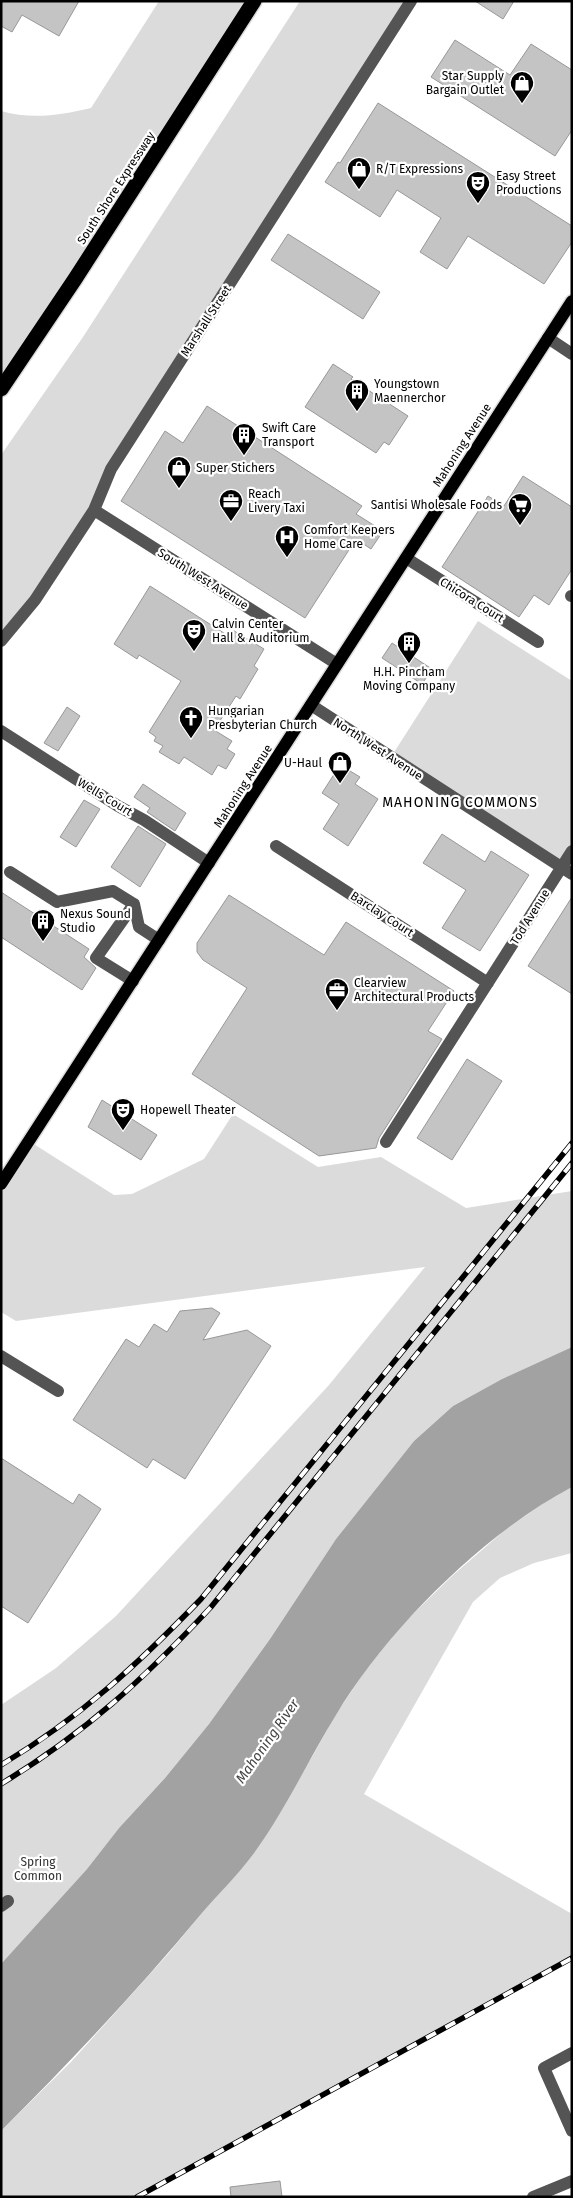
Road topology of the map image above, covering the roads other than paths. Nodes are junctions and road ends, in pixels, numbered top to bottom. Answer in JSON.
{"nodes":[{"id":1,"x":254,"y":1,"type":"edge"},
{"id":2,"x":411,"y":1,"type":"edge"},
{"id":3,"x":572,"y":301,"type":"edge"},
{"id":4,"x":548,"y":338,"type":"junction"},
{"id":5,"x":572,"y":354,"type":"edge"},
{"id":6,"x":1,"y":389,"type":"edge"},
{"id":7,"x":94,"y":510,"type":"junction"},
{"id":8,"x":406,"y":558,"type":"junction"},
{"id":9,"x":1,"y":641,"type":"edge"},
{"id":10,"x":538,"y":642,"type":"dead end"},
{"id":11,"x":337,"y":664,"type":"junction"},
{"id":12,"x":311,"y":705,"type":"junction"},
{"id":13,"x":1,"y":731,"type":"edge"},
{"id":14,"x":276,"y":846,"type":"dead end"},
{"id":15,"x":572,"y":851,"type":"edge"},
{"id":16,"x":209,"y":863,"type":"junction"},
{"id":17,"x":566,"y":871,"type":"edge"},
{"id":18,"x":10,"y":872,"type":"dead end"},
{"id":19,"x":134,"y":904,"type":"junction"},
{"id":20,"x":160,"y":940,"type":"junction"},
{"id":21,"x":133,"y":982,"type":"junction"},
{"id":22,"x":488,"y":983,"type":"junction"},
{"id":23,"x":386,"y":1142,"type":"dead end"},
{"id":24,"x":1,"y":1184,"type":"edge"},
{"id":25,"x":1,"y":1356,"type":"edge"},
{"id":26,"x":58,"y":1392,"type":"dead end"},
{"id":27,"x":572,"y":2053,"type":"edge"},
{"id":28,"x":572,"y":2131,"type":"edge"},
{"id":29,"x":572,"y":2181,"type":"edge"},
{"id":30,"x":533,"y":2197,"type":"edge"}],
"edges":[{"from":1,"to":6,"type":"highway","name":"South Shore Expressway"},
{"from":2,"to":7,"type":"street","name":"Marshall Street"},
{"from":3,"to":4,"type":"main road","name":"Mahoning Avenue"},
{"from":4,"to":5,"type":"street"},
{"from":4,"to":8,"type":"main road","name":"Mahoning Avenue"},
{"from":7,"to":9,"type":"street","name":"Marshall Street"},
{"from":7,"to":11,"type":"street","name":"South West Avenue"},
{"from":8,"to":10,"type":"street","name":"Chicora Court"},
{"from":8,"to":11,"type":"main road","name":"Mahoning Avenue"},
{"from":11,"to":12,"type":"main road","name":"Mahoning Avenue"},
{"from":12,"to":16,"type":"main road","name":"Mahoning Avenue"},
{"from":12,"to":17,"type":"street","name":"North West Avenue"},
{"from":13,"to":16,"type":"street","name":"Wells Court"},
{"from":14,"to":22,"type":"street","name":"Barclay Court"},
{"from":15,"to":17,"type":"street","name":"Tod Avenue"},
{"from":16,"to":20,"type":"main road","name":"Mahoning Avenue"},
{"from":17,"to":22,"type":"street","name":"Tod Avenue"},
{"from":18,"to":19,"type":"street"},
{"from":19,"to":20,"type":"street"},
{"from":19,"to":21,"type":"street"},
{"from":20,"to":21,"type":"main road","name":"Mahoning Avenue"},
{"from":21,"to":24,"type":"main road","name":"Mahoning Avenue"},
{"from":22,"to":23,"type":"street","name":"Tod Avenue"},
{"from":25,"to":26,"type":"street"},
{"from":27,"to":28,"type":"street"},
{"from":29,"to":30,"type":"street"}]}
